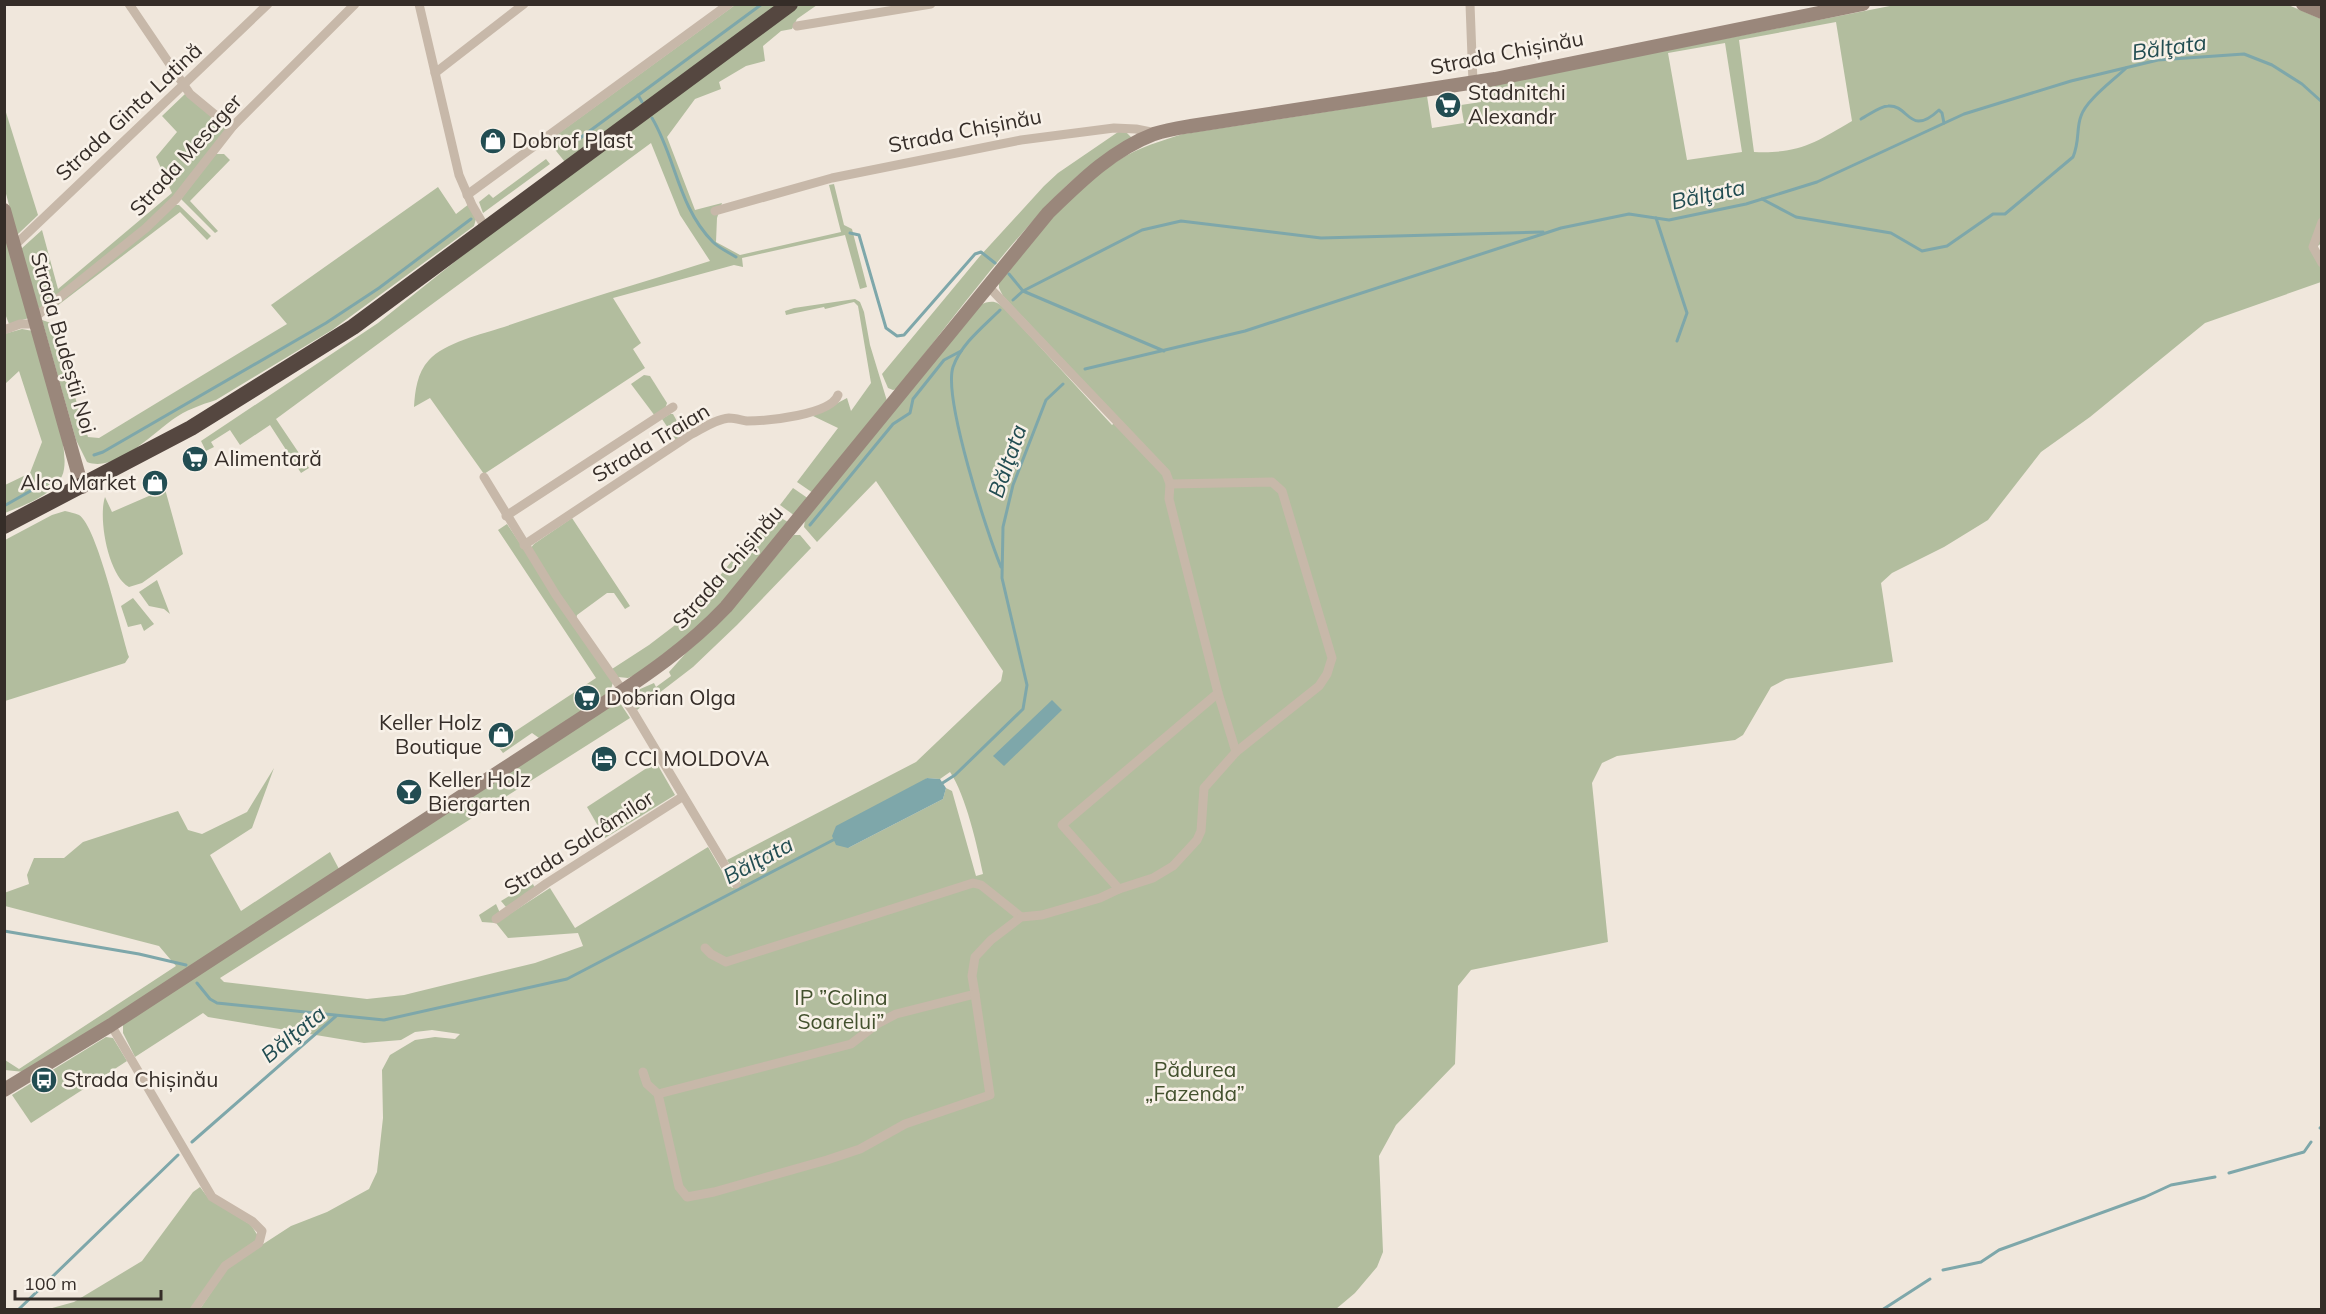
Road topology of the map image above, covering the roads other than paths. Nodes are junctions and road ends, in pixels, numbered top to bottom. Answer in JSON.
{"nodes":[{"id":1,"x":129,"y":4,"type":"edge"},
{"id":2,"x":268,"y":4,"type":"edge"},
{"id":3,"x":355,"y":4,"type":"edge"},
{"id":4,"x":419,"y":4,"type":"edge"},
{"id":5,"x":524,"y":4,"type":"edge"},
{"id":6,"x":729,"y":4,"type":"edge"},
{"id":7,"x":789,"y":4,"type":"edge"},
{"id":8,"x":931,"y":4,"type":"edge"},
{"id":9,"x":1470,"y":4,"type":"edge"},
{"id":10,"x":1863,"y":4,"type":"edge"},
{"id":11,"x":2303,"y":4,"type":"edge"},
{"id":12,"x":1843,"y":6,"type":"edge"},
{"id":13,"x":2322,"y":12,"type":"edge"},
{"id":14,"x":797,"y":26,"type":"dead end"},
{"id":15,"x":435,"y":73,"type":"junction"},
{"id":16,"x":1473,"y":83,"type":"junction"},
{"id":17,"x":183,"y":86,"type":"junction"},
{"id":18,"x":233,"y":126,"type":"junction"},
{"id":19,"x":1156,"y":133,"type":"junction"},
{"id":20,"x":467,"y":195,"type":"junction"},
{"id":21,"x":4,"y":210,"type":"edge"},
{"id":22,"x":716,"y":211,"type":"dead end"},
{"id":23,"x":2322,"y":222,"type":"edge"},
{"id":24,"x":486,"y":229,"type":"junction"},
{"id":25,"x":15,"y":246,"type":"junction"},
{"id":26,"x":2322,"y":263,"type":"edge"},
{"id":27,"x":987,"y":286,"type":"junction"},
{"id":28,"x":35,"y":321,"type":"junction"},
{"id":29,"x":4,"y":330,"type":"edge"},
{"id":30,"x":838,"y":395,"type":"dead end"},
{"id":31,"x":673,"y":407,"type":"dead end"},
{"id":32,"x":484,"y":477,"type":"dead end"},
{"id":33,"x":1170,"y":484,"type":"junction"},
{"id":34,"x":82,"y":487,"type":"junction"},
{"id":35,"x":506,"y":516,"type":"junction"},
{"id":36,"x":4,"y":526,"type":"edge"},
{"id":37,"x":524,"y":544,"type":"junction"},
{"id":38,"x":621,"y":692,"type":"junction"},
{"id":39,"x":1218,"y":693,"type":"junction"},
{"id":40,"x":1236,"y":752,"type":"junction"},
{"id":41,"x":682,"y":797,"type":"junction"},
{"id":42,"x":736,"y":884,"type":"dead end"},
{"id":43,"x":1119,"y":889,"type":"junction"},
{"id":44,"x":1021,"y":917,"type":"junction"},
{"id":45,"x":496,"y":919,"type":"dead end"},
{"id":46,"x":705,"y":948,"type":"dead end"},
{"id":47,"x":975,"y":994,"type":"junction"},
{"id":48,"x":111,"y":1025,"type":"junction"},
{"id":49,"x":643,"y":1072,"type":"dead end"},
{"id":50,"x":4,"y":1090,"type":"edge"},
{"id":51,"x":658,"y":1094,"type":"junction"},
{"id":52,"x":194,"y":1310,"type":"edge"}],
"edges":[{"from":1,"to":17,"type":"street"},
{"from":2,"to":17,"type":"street","name":"Strada Ginta Latină"},
{"from":3,"to":18,"type":"street","name":"Strada Mesager"},
{"from":4,"to":15,"type":"street"},
{"from":5,"to":15,"type":"street"},
{"from":6,"to":20,"type":"street"},
{"from":7,"to":24,"type":"highway"},
{"from":8,"to":14,"type":"street"},
{"from":9,"to":16,"type":"street"},
{"from":10,"to":12,"type":"street","name":"Strada Chișinău"},
{"from":11,"to":13,"type":"street"},
{"from":12,"to":16,"type":"street","name":"Strada Chișinău"},
{"from":15,"to":20,"type":"street"},
{"from":16,"to":19,"type":"street","name":"Strada Chișinău"},
{"from":17,"to":18,"type":"street"},
{"from":17,"to":25,"type":"street","name":"Strada Ginta Latină"},
{"from":18,"to":28,"type":"street","name":"Strada Mesager"},
{"from":19,"to":22,"type":"street","name":"Strada Chișinău"},
{"from":19,"to":27,"type":"street","name":"Strada Chișinău"},
{"from":20,"to":24,"type":"street"},
{"from":21,"to":25,"type":"street","name":"Strada Budeștii Noi"},
{"from":23,"to":26,"type":"street"},
{"from":24,"to":34,"type":"highway"},
{"from":25,"to":28,"type":"street","name":"Strada Budeștii Noi"},
{"from":27,"to":33,"type":"street"},
{"from":27,"to":38,"type":"street","name":"Strada Chișinău"},
{"from":28,"to":29,"type":"street"},
{"from":28,"to":34,"type":"street","name":"Strada Budeștii Noi"},
{"from":30,"to":37,"type":"street","name":"Strada Traian"},
{"from":31,"to":35,"type":"street","name":"Strada Traian"},
{"from":32,"to":35,"type":"street"},
{"from":33,"to":39,"type":"street"},
{"from":33,"to":40,"type":"street"},
{"from":34,"to":36,"type":"highway"},
{"from":35,"to":37,"type":"street"},
{"from":37,"to":38,"type":"street"},
{"from":38,"to":41,"type":"street","name":"Strada Salcâmilor"},
{"from":38,"to":48,"type":"street","name":"Strada Chișinău"},
{"from":39,"to":40,"type":"street"},
{"from":39,"to":43,"type":"street"},
{"from":40,"to":43,"type":"street"},
{"from":41,"to":42,"type":"street","name":"Strada Salcâmilor"},
{"from":41,"to":45,"type":"street","name":"Strada Salcâmilor"},
{"from":43,"to":44,"type":"street"},
{"from":44,"to":46,"type":"street"},
{"from":44,"to":47,"type":"street"},
{"from":47,"to":51,"type":"street"},
{"from":47,"to":51,"type":"street"},
{"from":48,"to":50,"type":"street","name":"Strada Chișinău"},
{"from":48,"to":52,"type":"street"},
{"from":49,"to":51,"type":"street"}]}
